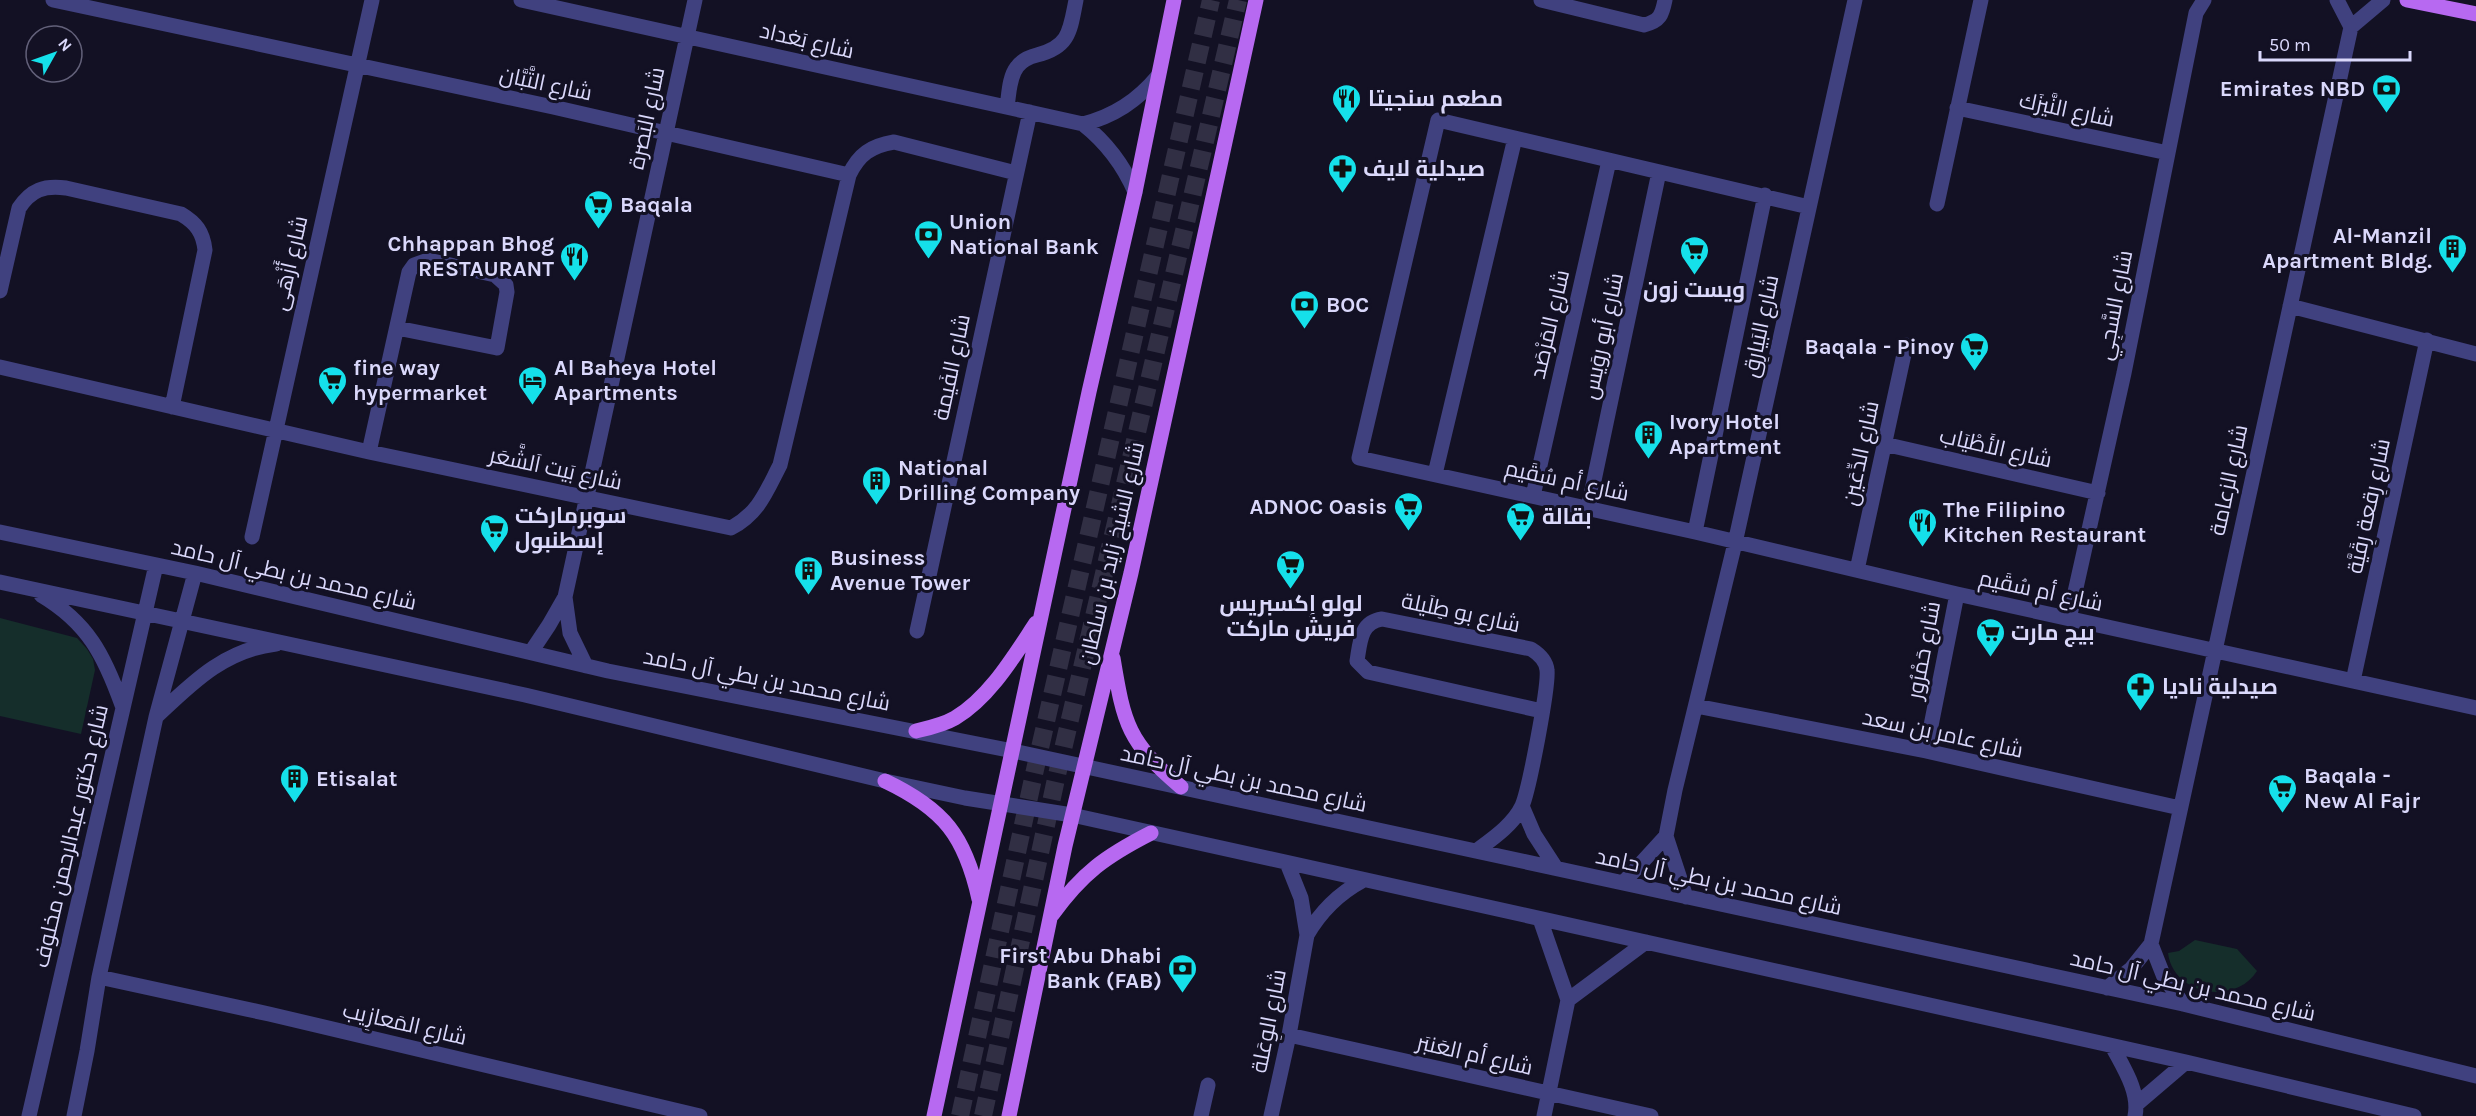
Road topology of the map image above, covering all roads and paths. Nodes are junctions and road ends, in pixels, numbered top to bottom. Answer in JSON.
{"nodes":[{"id":1,"x":53,"y":0,"type":"edge"},
{"id":2,"x":372,"y":0,"type":"edge"},
{"id":3,"x":521,"y":0,"type":"edge"},
{"id":4,"x":695,"y":0,"type":"edge"},
{"id":5,"x":1076,"y":0,"type":"edge"},
{"id":6,"x":1174,"y":0,"type":"edge"},
{"id":7,"x":1256,"y":0,"type":"edge"},
{"id":8,"x":1541,"y":0,"type":"edge"},
{"id":9,"x":1665,"y":0,"type":"edge"},
{"id":10,"x":1855,"y":0,"type":"edge"},
{"id":11,"x":1981,"y":0,"type":"edge"},
{"id":12,"x":2204,"y":0,"type":"edge"},
{"id":13,"x":2337,"y":0,"type":"edge"},
{"id":14,"x":2383,"y":0,"type":"edge"},
{"id":15,"x":2407,"y":0,"type":"edge"},
{"id":16,"x":2476,"y":15,"type":"edge"},
{"id":17,"x":2351,"y":27,"type":"junction"},
{"id":18,"x":687,"y":36,"type":"junction"},
{"id":19,"x":357,"y":64,"type":"junction"},
{"id":20,"x":1158,"y":76,"type":"junction"},
{"id":21,"x":1007,"y":107,"type":"junction"},
{"id":22,"x":1957,"y":108,"type":"junction"},
{"id":23,"x":1030,"y":112,"type":"junction"},
{"id":24,"x":1083,"y":124,"type":"junction"},
{"id":25,"x":666,"y":132,"type":"junction"},
{"id":26,"x":1515,"y":138,"type":"junction"},
{"id":27,"x":2168,"y":153,"type":"junction"},
{"id":28,"x":1609,"y":161,"type":"junction"},
{"id":29,"x":1016,"y":172,"type":"junction"},
{"id":30,"x":1659,"y":172,"type":"junction"},
{"id":31,"x":849,"y":174,"type":"junction"},
{"id":32,"x":1135,"y":192,"type":"junction"},
{"id":33,"x":1765,"y":195,"type":"junction"},
{"id":34,"x":1937,"y":204,"type":"dead end"},
{"id":35,"x":1809,"y":207,"type":"junction"},
{"id":36,"x":0,"y":291,"type":"edge"},
{"id":37,"x":2290,"y":306,"type":"junction"},
{"id":38,"x":397,"y":328,"type":"junction"},
{"id":39,"x":2427,"y":340,"type":"junction"},
{"id":40,"x":1906,"y":345,"type":"dead end"},
{"id":41,"x":2476,"y":354,"type":"edge"},
{"id":42,"x":0,"y":367,"type":"edge"},
{"id":43,"x":172,"y":407,"type":"junction"},
{"id":44,"x":275,"y":431,"type":"junction"},
{"id":45,"x":1884,"y":444,"type":"junction"},
{"id":46,"x":369,"y":452,"type":"junction"},
{"id":47,"x":1435,"y":474,"type":"junction"},
{"id":48,"x":2098,"y":493,"type":"junction"},
{"id":49,"x":1533,"y":496,"type":"junction"},
{"id":50,"x":586,"y":498,"type":"junction"},
{"id":51,"x":1588,"y":509,"type":"junction"},
{"id":52,"x":0,"y":532,"type":"edge"},
{"id":53,"x":1695,"y":532,"type":"junction"},
{"id":54,"x":252,"y":537,"type":"dead end"},
{"id":55,"x":1735,"y":543,"type":"junction"},
{"id":56,"x":156,"y":565,"type":"junction"},
{"id":57,"x":1857,"y":570,"type":"junction"},
{"id":58,"x":195,"y":573,"type":"junction"},
{"id":59,"x":0,"y":582,"type":"edge"},
{"id":60,"x":31,"y":589,"type":"junction"},
{"id":61,"x":1957,"y":594,"type":"junction"},
{"id":62,"x":565,"y":597,"type":"junction"},
{"id":63,"x":145,"y":613,"type":"junction"},
{"id":64,"x":1041,"y":615,"type":"junction"},
{"id":65,"x":2069,"y":619,"type":"junction"},
{"id":66,"x":181,"y":621,"type":"junction"},
{"id":67,"x":917,"y":631,"type":"dead end"},
{"id":68,"x":286,"y":643,"type":"junction"},
{"id":69,"x":2214,"y":650,"type":"junction"},
{"id":70,"x":531,"y":652,"type":"junction"},
{"id":71,"x":1112,"y":652,"type":"junction"},
{"id":72,"x":586,"y":666,"type":"junction"},
{"id":73,"x":2353,"y":681,"type":"junction"},
{"id":74,"x":122,"y":705,"type":"junction"},
{"id":75,"x":1696,"y":706,"type":"junction"},
{"id":76,"x":2476,"y":708,"type":"edge"},
{"id":77,"x":1542,"y":711,"type":"junction"},
{"id":78,"x":156,"y":717,"type":"junction"},
{"id":79,"x":916,"y":731,"type":"junction"},
{"id":80,"x":1013,"y":751,"type":"junction"},
{"id":81,"x":1926,"y":751,"type":"junction"},
{"id":82,"x":1083,"y":766,"type":"junction"},
{"id":83,"x":885,"y":781,"type":"junction"},
{"id":84,"x":1181,"y":787,"type":"junction"},
{"id":85,"x":1002,"y":804,"type":"junction"},
{"id":86,"x":1522,"y":806,"type":"junction"},
{"id":87,"x":2180,"y":808,"type":"junction"},
{"id":88,"x":1072,"y":815,"type":"junction"},
{"id":89,"x":1151,"y":833,"type":"junction"},
{"id":90,"x":1666,"y":836,"type":"junction"},
{"id":91,"x":1476,"y":851,"type":"junction"},
{"id":92,"x":1287,"y":863,"type":"junction"},
{"id":93,"x":1556,"y":868,"type":"junction"},
{"id":94,"x":1362,"y":881,"type":"junction"},
{"id":95,"x":1623,"y":883,"type":"junction"},
{"id":96,"x":1686,"y":897,"type":"junction"},
{"id":97,"x":980,"y":907,"type":"junction"},
{"id":98,"x":1540,"y":919,"type":"junction"},
{"id":99,"x":1048,"y":920,"type":"junction"},
{"id":100,"x":1307,"y":935,"type":"junction"},
{"id":101,"x":1646,"y":942,"type":"junction"},
{"id":102,"x":2151,"y":944,"type":"junction"},
{"id":103,"x":99,"y":977,"type":"junction"},
{"id":104,"x":2107,"y":987,"type":"junction"},
{"id":105,"x":1568,"y":1000,"type":"junction"},
{"id":106,"x":2183,"y":1004,"type":"junction"},
{"id":107,"x":1289,"y":1035,"type":"junction"},
{"id":108,"x":2112,"y":1046,"type":"junction"},
{"id":109,"x":2186,"y":1062,"type":"junction"},
{"id":110,"x":2476,"y":1076,"type":"edge"},
{"id":111,"x":1208,"y":1085,"type":"dead end"},
{"id":112,"x":1549,"y":1094,"type":"junction"},
{"id":113,"x":2136,"y":1109,"type":"edge"},
{"id":114,"x":29,"y":1116,"type":"edge"},
{"id":115,"x":74,"y":1116,"type":"edge"},
{"id":116,"x":700,"y":1116,"type":"edge"},
{"id":117,"x":934,"y":1116,"type":"edge"},
{"id":118,"x":1009,"y":1116,"type":"edge"},
{"id":119,"x":1201,"y":1116,"type":"edge"},
{"id":120,"x":1271,"y":1116,"type":"edge"},
{"id":121,"x":1544,"y":1116,"type":"edge"},
{"id":122,"x":1651,"y":1116,"type":"edge"},
{"id":123,"x":2414,"y":1116,"type":"edge"}],
"edges":[{"from":1,"to":19,"type":"street","name":"شارع التَّبَّان"},
{"from":2,"to":19,"type":"street","name":"شارع أَزْهَى"},
{"from":3,"to":18,"type":"street","name":"شارع بَغداد"},
{"from":4,"to":18,"type":"street","name":"شارع البَصرة"},
{"from":5,"to":21,"type":"street"},
{"from":6,"to":20,"type":"main road"},
{"from":7,"to":71,"type":"main road","name":"شارع الشيخ زايد بن سلطان"},
{"from":8,"to":9,"type":"street"},
{"from":10,"to":35,"type":"street","name":"شارع البَيارِق"},
{"from":11,"to":22,"type":"street"},
{"from":12,"to":27,"type":"street","name":"شارع السَّجِي"},
{"from":13,"to":17,"type":"street"},
{"from":14,"to":17,"type":"street"},
{"from":15,"to":16,"type":"main road"},
{"from":17,"to":37,"type":"street","name":"شارع الزعامة"},
{"from":18,"to":21,"type":"street","name":"شارع بَغداد"},
{"from":18,"to":25,"type":"street","name":"شارع البَصرة"},
{"from":19,"to":25,"type":"street","name":"شارع التَّبَّان"},
{"from":19,"to":44,"type":"street","name":"شارع أَزْهَى"},
{"from":20,"to":24,"type":"street"},
{"from":20,"to":32,"type":"main road"},
{"from":21,"to":23,"type":"street","name":"شارع بَغداد"},
{"from":22,"to":27,"type":"street","name":"شارع النَّيزَك"},
{"from":22,"to":34,"type":"street"},
{"from":23,"to":24,"type":"street","name":"شارع بَغداد"},
{"from":23,"to":29,"type":"street","name":"شارع الفَيمة"},
{"from":24,"to":32,"type":"street","name":"شارع بَغداد"},
{"from":25,"to":31,"type":"street","name":"شارع التَّبَّان"},
{"from":25,"to":50,"type":"street","name":"شارع البَصرة"},
{"from":26,"to":28,"type":"street","name":"شارع أم سُقَيم"},
{"from":26,"to":47,"type":"street"},
{"from":26,"to":47,"type":"street","name":"شارع أم سُقَيم"},
{"from":27,"to":48,"type":"street","name":"شارع السَّجِي"},
{"from":28,"to":30,"type":"street","name":"شارع أم سُقَيم"},
{"from":28,"to":49,"type":"street","name":"شارع المَرْصَد"},
{"from":29,"to":31,"type":"street"},
{"from":29,"to":67,"type":"street","name":"شارع الفَيمة"},
{"from":30,"to":33,"type":"street","name":"شارع أم سُقَيم"},
{"from":30,"to":51,"type":"street","name":"شارع أبو روَيس"},
{"from":31,"to":50,"type":"street","name":"شارع بَيت اَلشَّعَر"},
{"from":32,"to":64,"type":"main road"},
{"from":33,"to":35,"type":"street","name":"شارع أم سُقَيم"},
{"from":33,"to":53,"type":"street"},
{"from":35,"to":55,"type":"street","name":"شارع البَيارِق"},
{"from":36,"to":43,"type":"street"},
{"from":37,"to":39,"type":"street"},
{"from":37,"to":69,"type":"street","name":"شارع الزعامة"},
{"from":38,"to":38,"type":"street"},
{"from":38,"to":46,"type":"street"},
{"from":39,"to":41,"type":"street"},
{"from":39,"to":73,"type":"street","name":"شارع رِقعة رِقَيَّة"},
{"from":40,"to":45,"type":"street","name":"شارع الدِّعَين"},
{"from":42,"to":43,"type":"street","name":"شارع بَيت اَلشَّعَر"},
{"from":43,"to":44,"type":"street","name":"شارع بَيت اَلشَّعَر"},
{"from":44,"to":46,"type":"street","name":"شارع بَيت اَلشَّعَر"},
{"from":44,"to":54,"type":"street","name":"شارع أَزْهَى"},
{"from":45,"to":48,"type":"street","name":"شارع الأَطْيَاب"},
{"from":45,"to":57,"type":"street","name":"شارع الدِّعَين"},
{"from":46,"to":50,"type":"street","name":"شارع بَيت اَلشَّعَر"},
{"from":47,"to":49,"type":"street","name":"شارع أم سُقَيم"},
{"from":48,"to":65,"type":"street","name":"شارع السَّجِي"},
{"from":49,"to":51,"type":"street","name":"شارع أم سُقَيم"},
{"from":50,"to":62,"type":"street","name":"شارع البَصرة"},
{"from":51,"to":53,"type":"street","name":"شارع أم سُقَيم"},
{"from":52,"to":56,"type":"street","name":"شارع محمد بن بطي آل حامد"},
{"from":53,"to":55,"type":"street","name":"شارع أم سُقَيم"},
{"from":55,"to":57,"type":"street","name":"شارع أم سُقَيم"},
{"from":55,"to":75,"type":"street","name":"شارع البَيارِق"},
{"from":56,"to":58,"type":"street","name":"شارع محمد بن بطي آل حامد"},
{"from":56,"to":63,"type":"street","name":"شارع دكتور عبدالرحمن مخلوف"},
{"from":57,"to":61,"type":"street","name":"شارع أم سُقَيم"},
{"from":58,"to":66,"type":"street"},
{"from":58,"to":70,"type":"street","name":"شارع محمد بن بطي آل حامد"},
{"from":59,"to":60,"type":"street"},
{"from":60,"to":63,"type":"street"},
{"from":60,"to":74,"type":"street"},
{"from":61,"to":65,"type":"street","name":"شارع أم سُقَيم"},
{"from":61,"to":81,"type":"street","name":"شارع حَمْرُور"},
{"from":62,"to":70,"type":"street","name":"شارع البَصرة"},
{"from":62,"to":72,"type":"street","name":"شارع البَصرة"},
{"from":63,"to":66,"type":"street"},
{"from":63,"to":74,"type":"street","name":"شارع دكتور عبدالرحمن مخلوف"},
{"from":64,"to":79,"type":"main road"},
{"from":64,"to":80,"type":"main road"},
{"from":65,"to":69,"type":"street","name":"شارع أم سُقَيم"},
{"from":66,"to":68,"type":"street"},
{"from":66,"to":78,"type":"street"},
{"from":68,"to":78,"type":"street"},
{"from":68,"to":83,"type":"street"},
{"from":69,"to":73,"type":"street","name":"شارع أم سُقَيم"},
{"from":69,"to":87,"type":"street","name":"شارع الزعامة"},
{"from":70,"to":72,"type":"street","name":"شارع محمد بن بطي آل حامد"},
{"from":71,"to":82,"type":"main road","name":"شارع الشيخ زايد بن سلطان"},
{"from":71,"to":84,"type":"main road"},
{"from":72,"to":79,"type":"street","name":"شارع محمد بن بطي آل حامد"},
{"from":73,"to":76,"type":"street","name":"شارع أم سُقَيم"},
{"from":74,"to":114,"type":"street","name":"شارع دكتور عبدالرحمن مخلوف"},
{"from":75,"to":81,"type":"street","name":"شارع عامر بن سعد"},
{"from":75,"to":90,"type":"street","name":"شارع البَيارِق"},
{"from":77,"to":77,"type":"street","name":"شارع بو طِلَيلة"},
{"from":77,"to":86,"type":"street","name":"شارع بو طِلَيلة"},
{"from":78,"to":103,"type":"street"},
{"from":79,"to":80,"type":"street","name":"شارع محمد بن بطي آل حامد"},
{"from":80,"to":82,"type":"street","name":"شارع محمد بن بطي آل حامد"},
{"from":80,"to":85,"type":"main road"},
{"from":81,"to":87,"type":"street","name":"شارع عامر بن سعد"},
{"from":82,"to":84,"type":"street","name":"شارع محمد بن بطي آل حامد"},
{"from":82,"to":88,"type":"main road","name":"شارع الشيخ زايد بن سلطان"},
{"from":83,"to":85,"type":"street"},
{"from":83,"to":97,"type":"main road"},
{"from":84,"to":91,"type":"street","name":"شارع محمد بن بطي آل حامد"},
{"from":85,"to":88,"type":"street"},
{"from":85,"to":97,"type":"main road"},
{"from":86,"to":91,"type":"street","name":"شارع بو طِلَيلة"},
{"from":86,"to":93,"type":"street"},
{"from":87,"to":102,"type":"street","name":"شارع الزعامة"},
{"from":88,"to":89,"type":"street"},
{"from":88,"to":99,"type":"main road","name":"شارع الشيخ زايد بن سلطان"},
{"from":89,"to":92,"type":"street"},
{"from":89,"to":99,"type":"main road"},
{"from":90,"to":95,"type":"street","name":"شارع البَيارِق"},
{"from":90,"to":96,"type":"street"},
{"from":91,"to":93,"type":"street","name":"شارع محمد بن بطي آل حامد"},
{"from":92,"to":94,"type":"street"},
{"from":92,"to":100,"type":"street","name":"شارع الوِعَلة"},
{"from":93,"to":95,"type":"street","name":"شارع محمد بن بطي آل حامد"},
{"from":94,"to":98,"type":"street"},
{"from":94,"to":100,"type":"street","name":"شارع الوِعَلة"},
{"from":95,"to":96,"type":"street","name":"شارع محمد بن بطي آل حامد"},
{"from":96,"to":104,"type":"street","name":"شارع محمد بن بطي آل حامد"},
{"from":97,"to":117,"type":"main road"},
{"from":98,"to":101,"type":"street"},
{"from":98,"to":105,"type":"street"},
{"from":99,"to":118,"type":"main road","name":"شارع الشيخ زايد بن سلطان"},
{"from":100,"to":107,"type":"street","name":"شارع الوِعَلة"},
{"from":101,"to":105,"type":"street"},
{"from":101,"to":108,"type":"street"},
{"from":102,"to":104,"type":"street","name":"شارع الزعامة"},
{"from":102,"to":106,"type":"street"},
{"from":103,"to":115,"type":"street"},
{"from":103,"to":116,"type":"street","name":"شارع المَعازِيب"},
{"from":104,"to":106,"type":"street","name":"شارع محمد بن بطي آل حامد"},
{"from":105,"to":112,"type":"street"},
{"from":106,"to":110,"type":"street","name":"شارع محمد بن بطي آل حامد"},
{"from":107,"to":112,"type":"street","name":"شارع أم العَنبَر"},
{"from":107,"to":120,"type":"street","name":"شارع الوِعَلة"},
{"from":108,"to":109,"type":"street"},
{"from":108,"to":113,"type":"street"},
{"from":109,"to":113,"type":"street"},
{"from":109,"to":123,"type":"street"},
{"from":111,"to":119,"type":"street"},
{"from":112,"to":121,"type":"street"},
{"from":112,"to":122,"type":"street","name":"شارع أم العَنبَر"}]}
